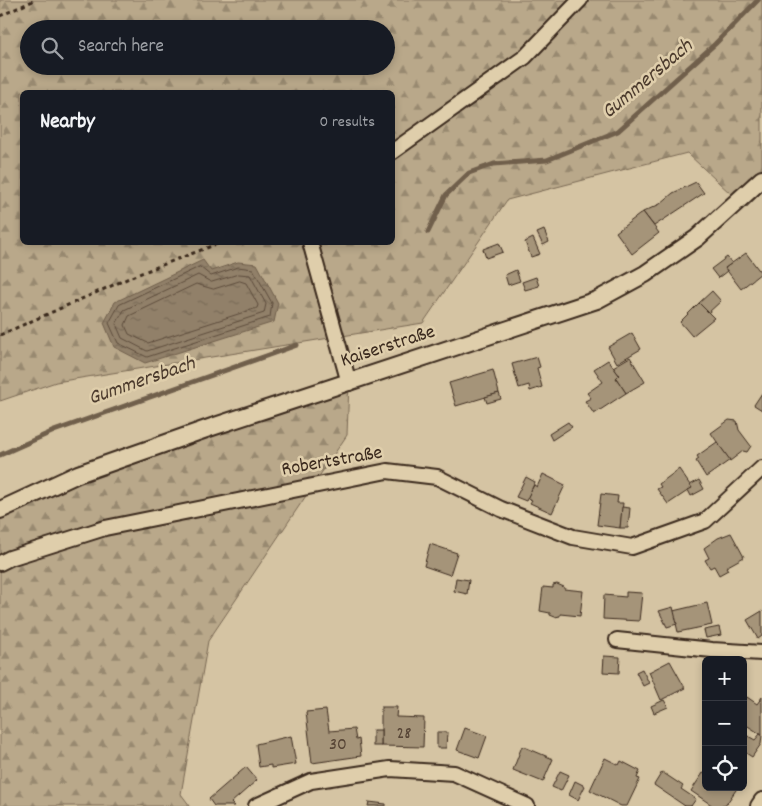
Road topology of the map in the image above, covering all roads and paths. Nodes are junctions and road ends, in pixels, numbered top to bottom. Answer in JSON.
{"nodes":[{"id":1,"x":35,"y":0,"type":"edge"},
{"id":2,"x":580,"y":0,"type":"edge"},
{"id":3,"x":0,"y":16,"type":"edge"},
{"id":4,"x":395,"y":150,"type":"edge"},
{"id":5,"x":762,"y":179,"type":"edge"},
{"id":6,"x":214,"y":245,"type":"edge"},
{"id":7,"x":311,"y":245,"type":"edge"},
{"id":8,"x":0,"y":336,"type":"edge"},
{"id":9,"x":349,"y":383,"type":"junction"},
{"id":10,"x":762,"y":468,"type":"edge"},
{"id":11,"x":0,"y":510,"type":"edge"},
{"id":12,"x":0,"y":564,"type":"edge"},
{"id":13,"x":617,"y":640,"type":"dead end"},
{"id":14,"x":762,"y":653,"type":"edge"},
{"id":15,"x":762,"y":800,"type":"edge"},
{"id":16,"x":256,"y":806,"type":"edge"},
{"id":17,"x":527,"y":806,"type":"edge"},
{"id":18,"x":758,"y":806,"type":"edge"}],
"edges":[{"from":1,"to":3,"type":"path"},
{"from":2,"to":4,"type":"street"},
{"from":5,"to":9,"type":"street","name":"Kaiserstraße"},
{"from":6,"to":8,"type":"path"},
{"from":7,"to":9,"type":"street"},
{"from":9,"to":11,"type":"street","name":"Kaiserstraße"},
{"from":10,"to":12,"type":"street","name":"Robertstraße"},
{"from":13,"to":14,"type":"street"},
{"from":15,"to":18,"type":"street"},
{"from":16,"to":17,"type":"street"}]}
